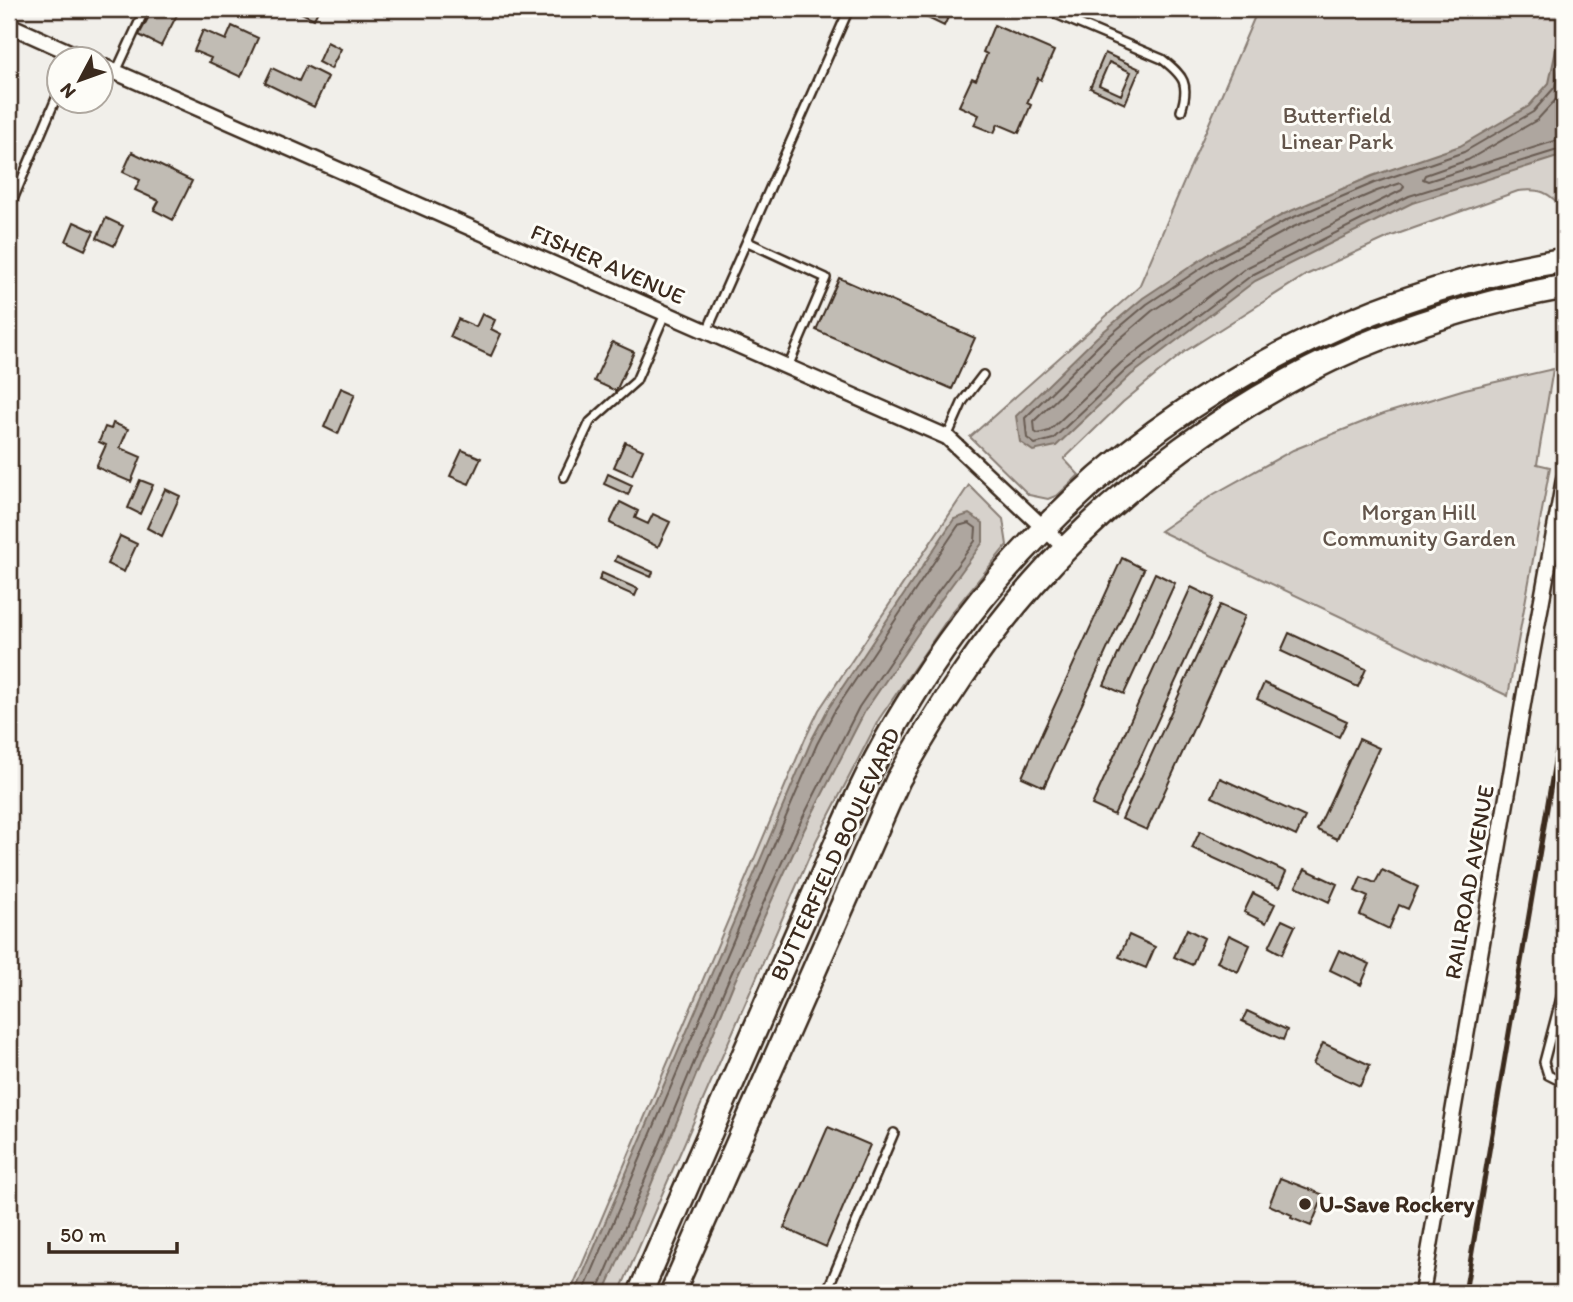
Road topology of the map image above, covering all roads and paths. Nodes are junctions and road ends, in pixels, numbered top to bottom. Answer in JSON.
{"nodes":[{"id":1,"x":145,"y":9,"type":"edge"},
{"id":2,"x":849,"y":9,"type":"edge"},
{"id":3,"x":1044,"y":9,"type":"edge"},
{"id":4,"x":9,"y":24,"type":"edge"},
{"id":5,"x":50,"y":46,"type":"edge"},
{"id":6,"x":116,"y":73,"type":"joint"},
{"id":7,"x":1181,"y":111,"type":"dead end"},
{"id":8,"x":49,"y":116,"type":"edge"},
{"id":9,"x":9,"y":209,"type":"edge"},
{"id":10,"x":748,"y":242,"type":"junction"},
{"id":11,"x":1564,"y":260,"type":"edge"},
{"id":12,"x":1564,"y":287,"type":"edge"},
{"id":13,"x":666,"y":314,"type":"junction"},
{"id":14,"x":707,"y":332,"type":"junction"},
{"id":15,"x":788,"y":368,"type":"junction"},
{"id":16,"x":984,"y":375,"type":"dead end"},
{"id":17,"x":947,"y":438,"type":"junction"},
{"id":18,"x":564,"y":477,"type":"dead end"},
{"id":19,"x":1564,"y":479,"type":"edge"},
{"id":20,"x":1044,"y":528,"type":"junction"},
{"id":21,"x":1066,"y":550,"type":"junction"},
{"id":22,"x":1564,"y":986,"type":"edge"},
{"id":23,"x":1564,"y":1083,"type":"edge"},
{"id":24,"x":894,"y":1133,"type":"dead end"},
{"id":25,"x":640,"y":1293,"type":"edge"},
{"id":26,"x":671,"y":1293,"type":"edge"},
{"id":27,"x":827,"y":1293,"type":"edge"},
{"id":28,"x":1422,"y":1293,"type":"edge"}],
"edges":[{"from":1,"to":6,"type":"lane"},
{"from":2,"to":10,"type":"lane"},
{"from":3,"to":7,"type":"lane"},
{"from":4,"to":5,"type":"street"},
{"from":6,"to":13,"type":"street","name":"FISHER AVENUE"},
{"from":8,"to":9,"type":"lane"},
{"from":10,"to":14,"type":"lane"},
{"from":10,"to":15,"type":"lane"},
{"from":11,"to":20,"type":"main road","name":"BUTTERFIELD BOULEVARD"},
{"from":12,"to":21,"type":"main road","name":"BUTTERFIELD BOULEVARD"},
{"from":13,"to":14,"type":"street","name":"FISHER AVENUE"},
{"from":13,"to":18,"type":"lane"},
{"from":14,"to":15,"type":"street","name":"FISHER AVENUE"},
{"from":15,"to":17,"type":"street","name":"FISHER AVENUE"},
{"from":16,"to":17,"type":"lane"},
{"from":17,"to":20,"type":"street","name":"FISHER AVENUE"},
{"from":19,"to":28,"type":"street","name":"RAILROAD AVENUE"},
{"from":20,"to":21,"type":"street","name":"FISHER AVENUE"},
{"from":20,"to":25,"type":"main road","name":"BUTTERFIELD BOULEVARD"},
{"from":21,"to":26,"type":"main road","name":"BUTTERFIELD BOULEVARD"},
{"from":22,"to":23,"type":"lane"},
{"from":24,"to":27,"type":"lane"}]}
